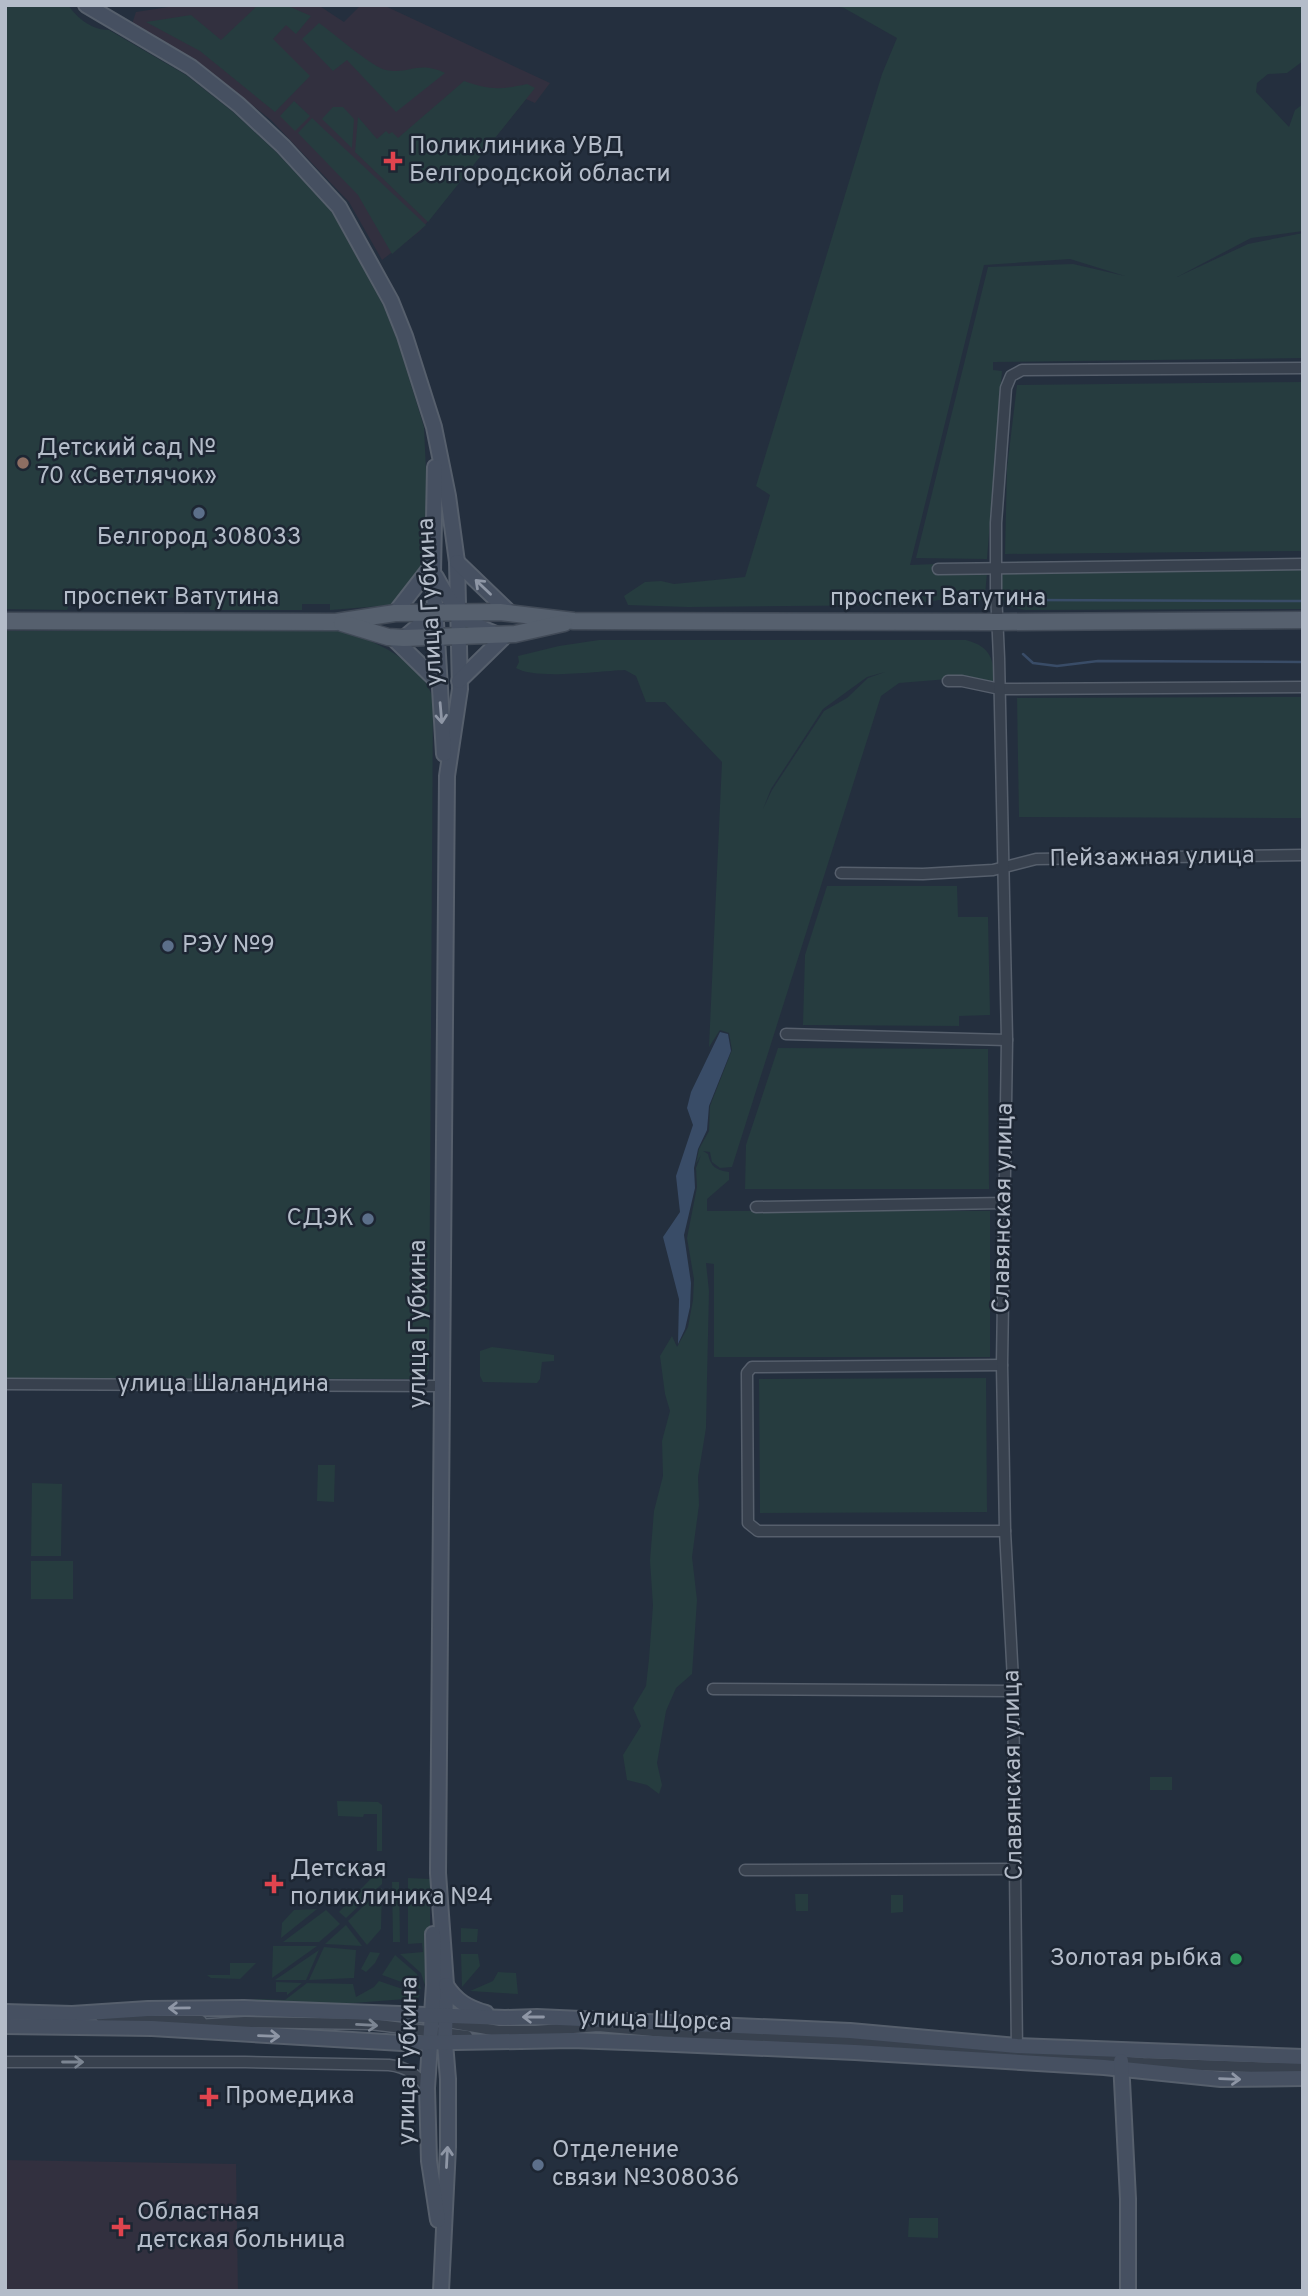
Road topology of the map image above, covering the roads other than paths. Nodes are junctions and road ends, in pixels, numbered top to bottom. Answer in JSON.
{"nodes":[{"id":1,"x":86,"y":5,"type":"edge"},
{"id":2,"x":1303,"y":368,"type":"edge"},
{"id":3,"x":434,"y":427,"type":"junction"},
{"id":4,"x":1303,"y":564,"type":"edge"},
{"id":5,"x":457,"y":566,"type":"junction"},
{"id":6,"x":433,"y":568,"type":"junction"},
{"id":7,"x":938,"y":569,"type":"dead end"},
{"id":8,"x":996,"y":569,"type":"junction"},
{"id":9,"x":453,"y":606,"type":"junction"},
{"id":10,"x":504,"y":612,"type":"junction"},
{"id":11,"x":398,"y":614,"type":"junction"},
{"id":12,"x":429,"y":619,"type":"junction"},
{"id":13,"x":1303,"y":620,"type":"edge"},
{"id":14,"x":5,"y":621,"type":"edge"},
{"id":15,"x":336,"y":622,"type":"junction"},
{"id":16,"x":542,"y":622,"type":"junction"},
{"id":17,"x":997,"y":622,"type":"junction"},
{"id":18,"x":472,"y":623,"type":"junction"},
{"id":19,"x":503,"y":635,"type":"junction"},
{"id":20,"x":458,"y":636,"type":"junction"},
{"id":21,"x":436,"y":637,"type":"junction"},
{"id":22,"x":399,"y":638,"type":"junction"},
{"id":23,"x":449,"y":652,"type":"junction"},
{"id":24,"x":438,"y":676,"type":"junction"},
{"id":25,"x":459,"y":677,"type":"junction"},
{"id":26,"x":948,"y":681,"type":"dead end"},
{"id":27,"x":1303,"y":687,"type":"edge"},
{"id":28,"x":1000,"y":689,"type":"junction"},
{"id":29,"x":447,"y":776,"type":"junction"},
{"id":30,"x":1303,"y":855,"type":"edge"},
{"id":31,"x":1002,"y":869,"type":"junction"},
{"id":32,"x":841,"y":873,"type":"dead end"},
{"id":33,"x":786,"y":1034,"type":"dead end"},
{"id":34,"x":1007,"y":1040,"type":"junction"},
{"id":35,"x":1005,"y":1203,"type":"junction"},
{"id":36,"x":756,"y":1206,"type":"dead end"},
{"id":37,"x":1002,"y":1365,"type":"junction"},
{"id":38,"x":5,"y":1384,"type":"edge"},
{"id":39,"x":440,"y":1386,"type":"junction"},
{"id":40,"x":1005,"y":1531,"type":"junction"},
{"id":41,"x":713,"y":1689,"type":"dead end"},
{"id":42,"x":1013,"y":1691,"type":"junction"},
{"id":43,"x":1015,"y":1869,"type":"junction"},
{"id":44,"x":745,"y":1870,"type":"dead end"},
{"id":45,"x":438,"y":1873,"type":"junction"},
{"id":46,"x":446,"y":1984,"type":"junction"},
{"id":47,"x":5,"y":2012,"type":"edge"},
{"id":48,"x":369,"y":2012,"type":"junction"},
{"id":49,"x":72,"y":2014,"type":"junction"},
{"id":50,"x":505,"y":2018,"type":"junction"},
{"id":51,"x":245,"y":2022,"type":"junction"},
{"id":52,"x":5,"y":2026,"type":"edge"},
{"id":53,"x":152,"y":2028,"type":"junction"},
{"id":54,"x":438,"y":2028,"type":"junction"},
{"id":55,"x":386,"y":2042,"type":"junction"},
{"id":56,"x":477,"y":2042,"type":"junction"},
{"id":57,"x":1013,"y":2054,"type":"junction"},
{"id":58,"x":1303,"y":2057,"type":"edge"},
{"id":59,"x":1122,"y":2061,"type":"junction"},
{"id":60,"x":5,"y":2062,"type":"edge"},
{"id":61,"x":1303,"y":2067,"type":"edge"},
{"id":62,"x":428,"y":2068,"type":"junction"},
{"id":63,"x":1303,"y":2078,"type":"edge"},
{"id":64,"x":448,"y":2079,"type":"junction"},
{"id":65,"x":427,"y":2088,"type":"junction"},
{"id":66,"x":442,"y":2249,"type":"junction"},
{"id":67,"x":441,"y":2291,"type":"edge"},
{"id":68,"x":1128,"y":2291,"type":"edge"}],
"edges":[{"from":1,"to":3,"type":"main road","name":"улица Губкина"},
{"from":2,"to":8,"type":"street","name":"Славянская улица"},
{"from":3,"to":5,"type":"main road","name":"улица Губкина"},
{"from":3,"to":6,"type":"main road","name":"улица Губкина"},
{"from":4,"to":8,"type":"street"},
{"from":5,"to":6,"type":"main road"},
{"from":5,"to":9,"type":"main road","name":"улица Губкина"},
{"from":10,"to":5,"type":"main road","one_way":true},
{"from":6,"to":9,"type":"main road"},
{"from":6,"to":11,"type":"main road"},
{"from":6,"to":12,"type":"main road","name":"улица Губкина"},
{"from":7,"to":8,"type":"street"},
{"from":8,"to":17,"type":"street","name":"Славянская улица"},
{"from":9,"to":10,"type":"main road","name":"проспект Ватутина"},
{"from":9,"to":12,"type":"main road","name":"проспект Ватутина"},
{"from":9,"to":18,"type":"main road"},
{"from":9,"to":20,"type":"main road","name":"улица Губкина"},
{"from":10,"to":16,"type":"main road","name":"проспект Ватутина"},
{"from":10,"to":18,"type":"main road"},
{"from":10,"to":19,"type":"main road"},
{"from":11,"to":12,"type":"main road","name":"проспект Ватутина"},
{"from":11,"to":15,"type":"main road","name":"проспект Ватутина"},
{"from":11,"to":22,"type":"main road"},
{"from":12,"to":21,"type":"main road"},
{"from":12,"to":22,"type":"main road"},
{"from":13,"to":17,"type":"main road","name":"проспект Ватутина"},
{"from":14,"to":15,"type":"main road","name":"проспект Ватутина"},
{"from":15,"to":22,"type":"main road","name":"проспект Ватутина"},
{"from":16,"to":17,"type":"main road","name":"проспект Ватутина"},
{"from":16,"to":19,"type":"main road","name":"проспект Ватутина"},
{"from":17,"to":28,"type":"street","name":"Славянская улица"},
{"from":18,"to":19,"type":"main road"},
{"from":18,"to":20,"type":"main road"},
{"from":19,"to":20,"type":"main road","name":"проспект Ватутина"},
{"from":19,"to":25,"type":"main road"},
{"from":20,"to":21,"type":"main road","name":"проспект Ватутина"},
{"from":20,"to":23,"type":"main road"},
{"from":20,"to":25,"type":"main road","name":"улица Губкина"},
{"from":21,"to":22,"type":"main road","name":"проспект Ватутина"},
{"from":21,"to":23,"type":"main road"},
{"from":21,"to":24,"type":"main road","name":"улица Губкина"},
{"from":22,"to":24,"type":"main road"},
{"from":23,"to":24,"type":"main road"},
{"from":23,"to":25,"type":"main road"},
{"from":24,"to":25,"type":"main road"},
{"from":24,"to":29,"type":"main road","name":"улица Губкина","one_way":true},
{"from":25,"to":29,"type":"main road","name":"улица Губкина"},
{"from":26,"to":28,"type":"street"},
{"from":27,"to":28,"type":"street"},
{"from":28,"to":31,"type":"street","name":"Славянская улица"},
{"from":29,"to":39,"type":"main road","name":"улица Губкина"},
{"from":30,"to":31,"type":"street","name":"Пейзажная улица"},
{"from":31,"to":32,"type":"street","name":"Пейзажная улица"},
{"from":31,"to":34,"type":"street","name":"Славянская улица"},
{"from":33,"to":34,"type":"street"},
{"from":34,"to":35,"type":"street","name":"Славянская улица"},
{"from":35,"to":36,"type":"street"},
{"from":35,"to":37,"type":"street","name":"Славянская улица"},
{"from":37,"to":40,"type":"street","name":"Славянская улица"},
{"from":37,"to":40,"type":"street"},
{"from":38,"to":39,"type":"street","name":"улица Шаландина"},
{"from":39,"to":45,"type":"main road","name":"улица Губкина"},
{"from":40,"to":42,"type":"street","name":"Славянская улица"},
{"from":41,"to":42,"type":"street"},
{"from":42,"to":43,"type":"street","name":"Славянская улица"},
{"from":43,"to":44,"type":"street"},
{"from":43,"to":57,"type":"street","name":"Славянская улица"},
{"from":45,"to":46,"type":"main road","name":"улица Губкина"},
{"from":45,"to":54,"type":"main road","name":"улица Губкина"},
{"from":46,"to":50,"type":"main road"},
{"from":46,"to":54,"type":"main road","name":"улица Губкина"},
{"from":47,"to":49,"type":"main road","name":"улица Щорса"},
{"from":48,"to":49,"type":"main road","name":"улица Щорса","one_way":true},
{"from":48,"to":51,"type":"street","name":"улица Щорса"},
{"from":48,"to":54,"type":"main road","name":"улица Щорса"},
{"from":49,"to":51,"type":"street","name":"улица Щорса"},
{"from":50,"to":54,"type":"main road","name":"улица Щорса"},
{"from":57,"to":50,"type":"main road","name":"улица Щорса","one_way":true},
{"from":51,"to":53,"type":"street"},
{"from":51,"to":54,"type":"street","name":"улица Щорса","one_way":true},
{"from":52,"to":53,"type":"main road","name":"улица Щорса"},
{"from":53,"to":55,"type":"main road","name":"улица Щорса","one_way":true},
{"from":54,"to":55,"type":"main road","name":"улица Щорса"},
{"from":54,"to":56,"type":"main road","name":"улица Щорса"},
{"from":54,"to":57,"type":"street","name":"улица Щорса"},
{"from":54,"to":62,"type":"main road","name":"улица Губкина"},
{"from":54,"to":64,"type":"main road","name":"улица Губкина"},
{"from":55,"to":62,"type":"main road"},
{"from":56,"to":57,"type":"main road","name":"улица Щорса"},
{"from":56,"to":64,"type":"main road"},
{"from":57,"to":59,"type":"main road","name":"улица Щорса"},
{"from":57,"to":59,"type":"main road","name":"улица Щорса"},
{"from":58,"to":59,"type":"main road","name":"улица Щорса"},
{"from":59,"to":61,"type":"street","name":"улица Щорса"},
{"from":59,"to":63,"type":"main road","name":"улица Щорса","one_way":true},
{"from":59,"to":68,"type":"main road"},
{"from":60,"to":65,"type":"street","one_way":true},
{"from":62,"to":65,"type":"main road","name":"улица Губкина"},
{"from":66,"to":64,"type":"main road","name":"улица Губкина","one_way":true},
{"from":65,"to":66,"type":"main road","name":"улица Губкина"},
{"from":66,"to":67,"type":"main road","name":"улица Губкина"}]}
